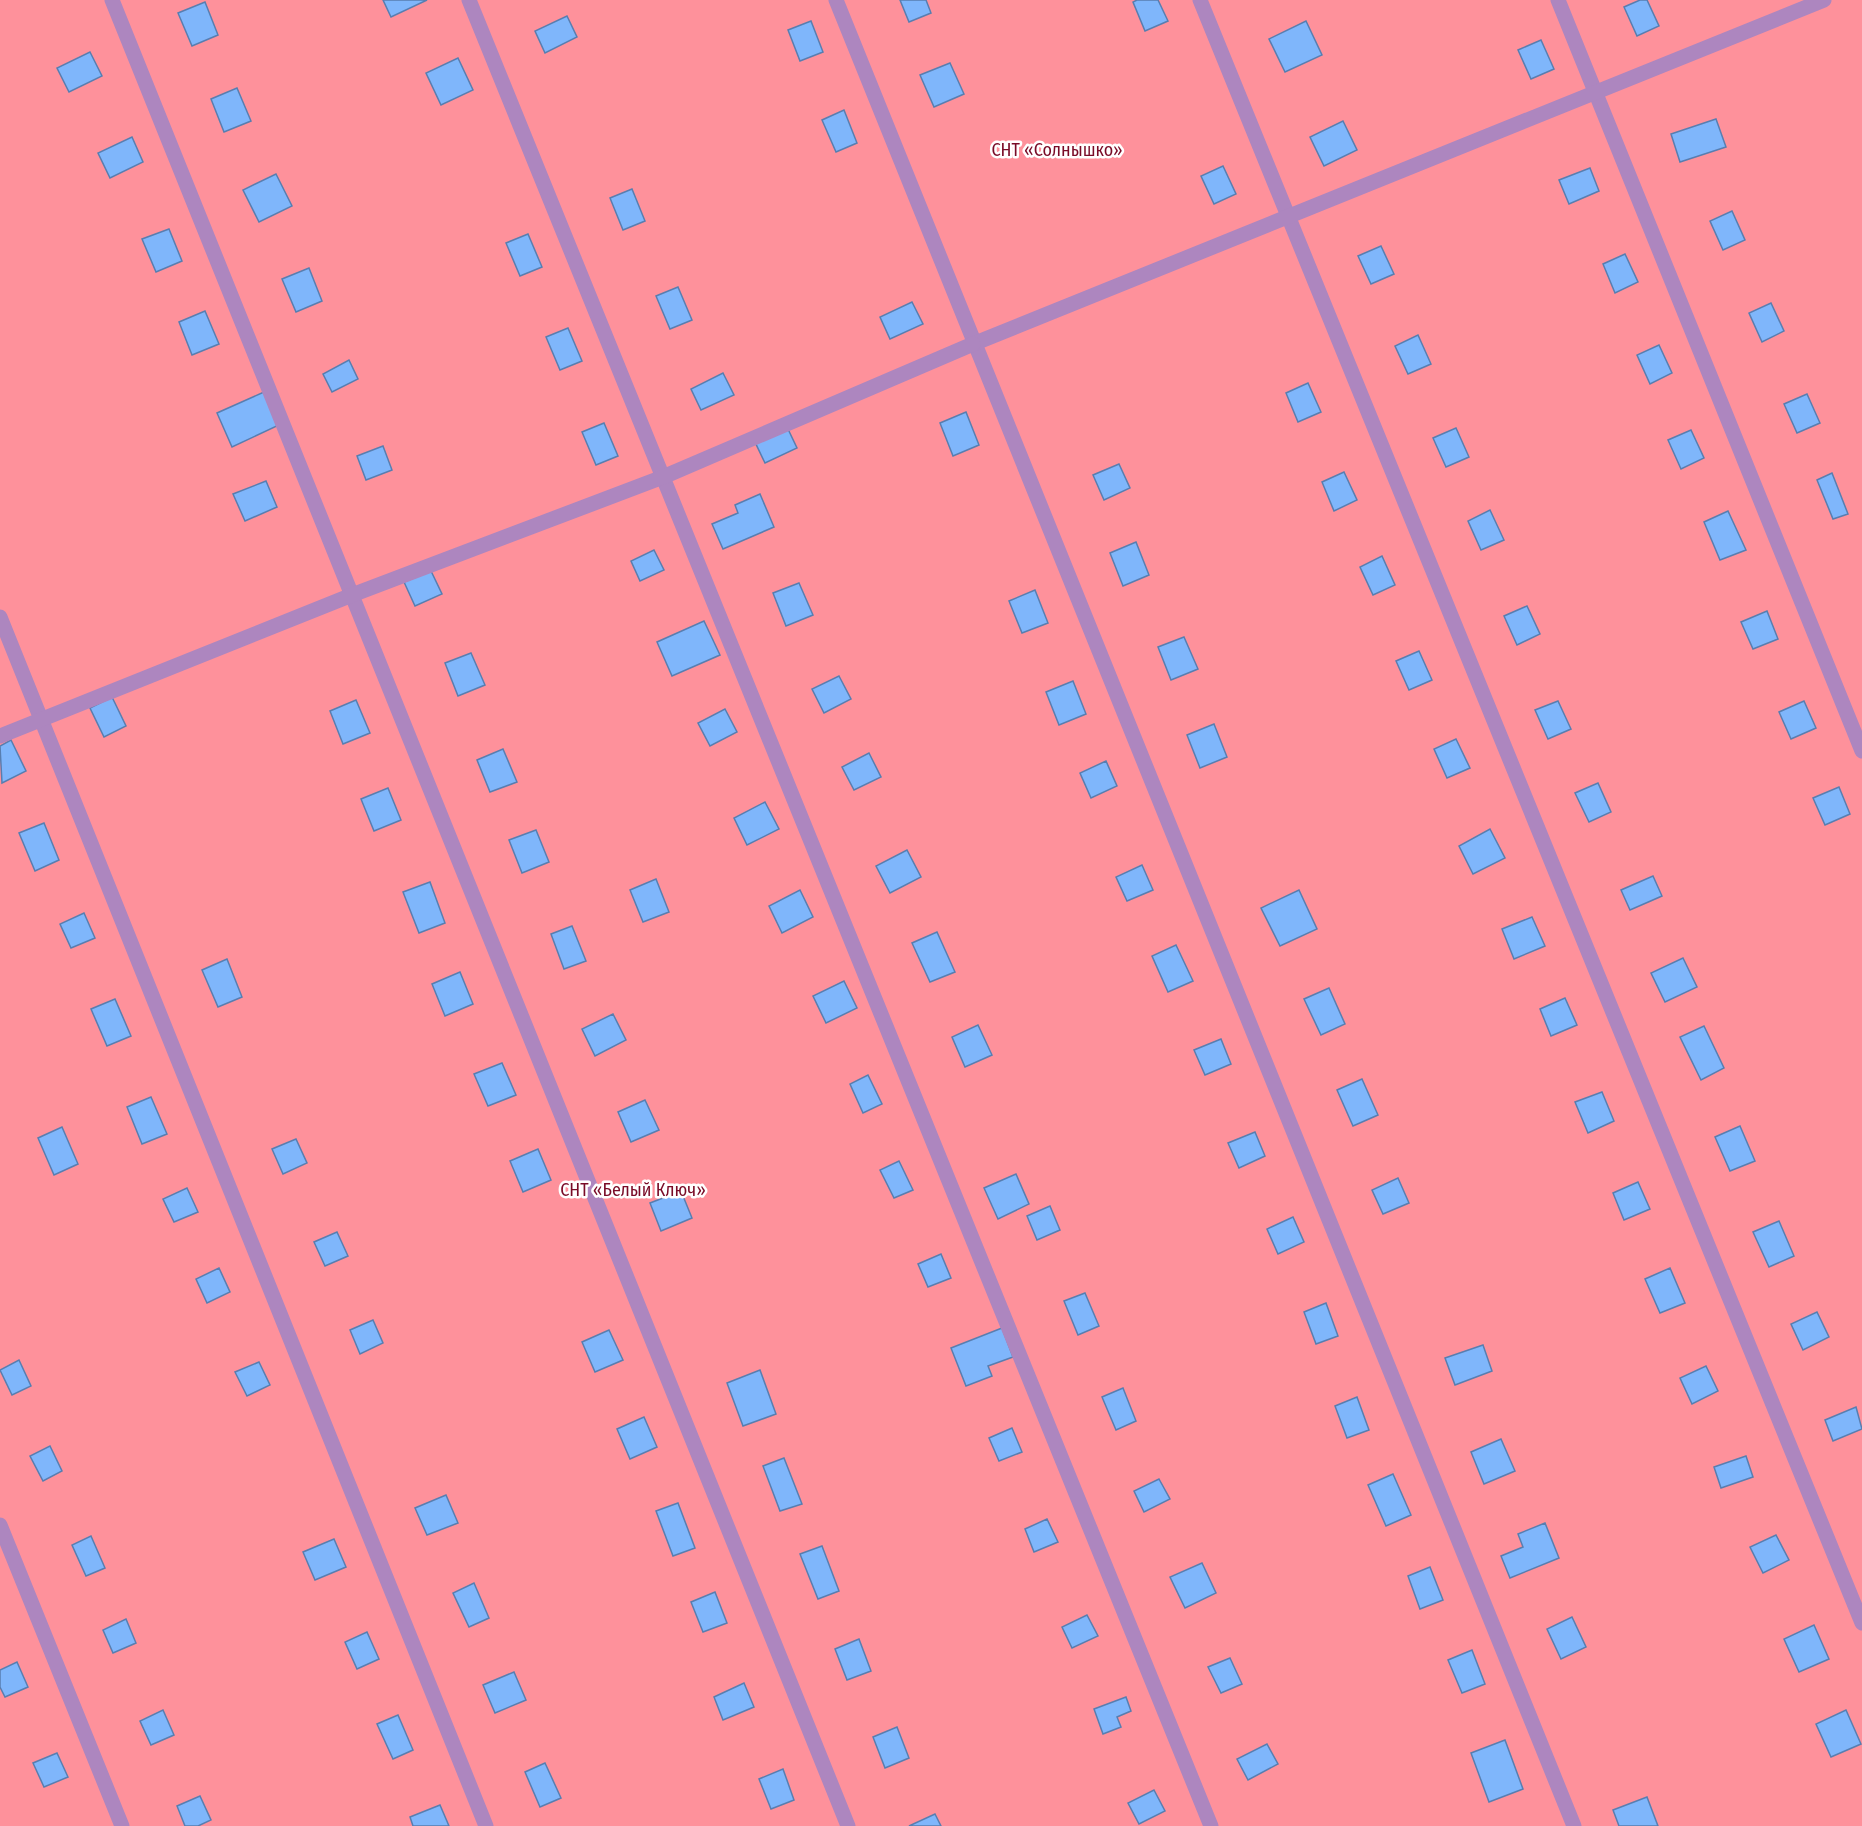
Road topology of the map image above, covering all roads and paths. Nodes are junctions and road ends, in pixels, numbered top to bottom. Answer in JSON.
{"nodes":[{"id":1,"x":112,"y":0,"type":"edge"},
{"id":2,"x":469,"y":0,"type":"edge"},
{"id":3,"x":836,"y":0,"type":"edge"},
{"id":4,"x":1200,"y":0,"type":"edge"},
{"id":5,"x":1558,"y":0,"type":"edge"},
{"id":6,"x":1824,"y":0,"type":"edge"},
{"id":7,"x":1596,"y":92,"type":"junction"},
{"id":8,"x":1288,"y":217,"type":"junction"},
{"id":9,"x":973,"y":344,"type":"junction"},
{"id":10,"x":663,"y":477,"type":"junction"},
{"id":11,"x":352,"y":595,"type":"junction"},
{"id":12,"x":0,"y":617,"type":"edge"},
{"id":13,"x":41,"y":720,"type":"junction"},
{"id":14,"x":0,"y":736,"type":"edge"},
{"id":15,"x":1862,"y":751,"type":"edge"},
{"id":16,"x":0,"y":1525,"type":"edge"},
{"id":17,"x":1862,"y":1623,"type":"edge"},
{"id":18,"x":122,"y":1826,"type":"edge"},
{"id":19,"x":486,"y":1826,"type":"edge"},
{"id":20,"x":848,"y":1826,"type":"edge"},
{"id":21,"x":1211,"y":1826,"type":"edge"},
{"id":22,"x":1574,"y":1826,"type":"edge"}],
"edges":[{"from":1,"to":11,"type":"street"},
{"from":2,"to":10,"type":"street"},
{"from":3,"to":9,"type":"street"},
{"from":4,"to":8,"type":"street"},
{"from":5,"to":7,"type":"street"},
{"from":6,"to":7,"type":"street"},
{"from":7,"to":8,"type":"street"},
{"from":7,"to":15,"type":"street"},
{"from":8,"to":9,"type":"street"},
{"from":8,"to":17,"type":"street"},
{"from":9,"to":10,"type":"street"},
{"from":9,"to":22,"type":"street"},
{"from":10,"to":11,"type":"street"},
{"from":10,"to":21,"type":"street"},
{"from":11,"to":13,"type":"street"},
{"from":11,"to":20,"type":"street"},
{"from":12,"to":13,"type":"street"},
{"from":13,"to":14,"type":"street"},
{"from":13,"to":19,"type":"street"},
{"from":16,"to":18,"type":"street"}]}
